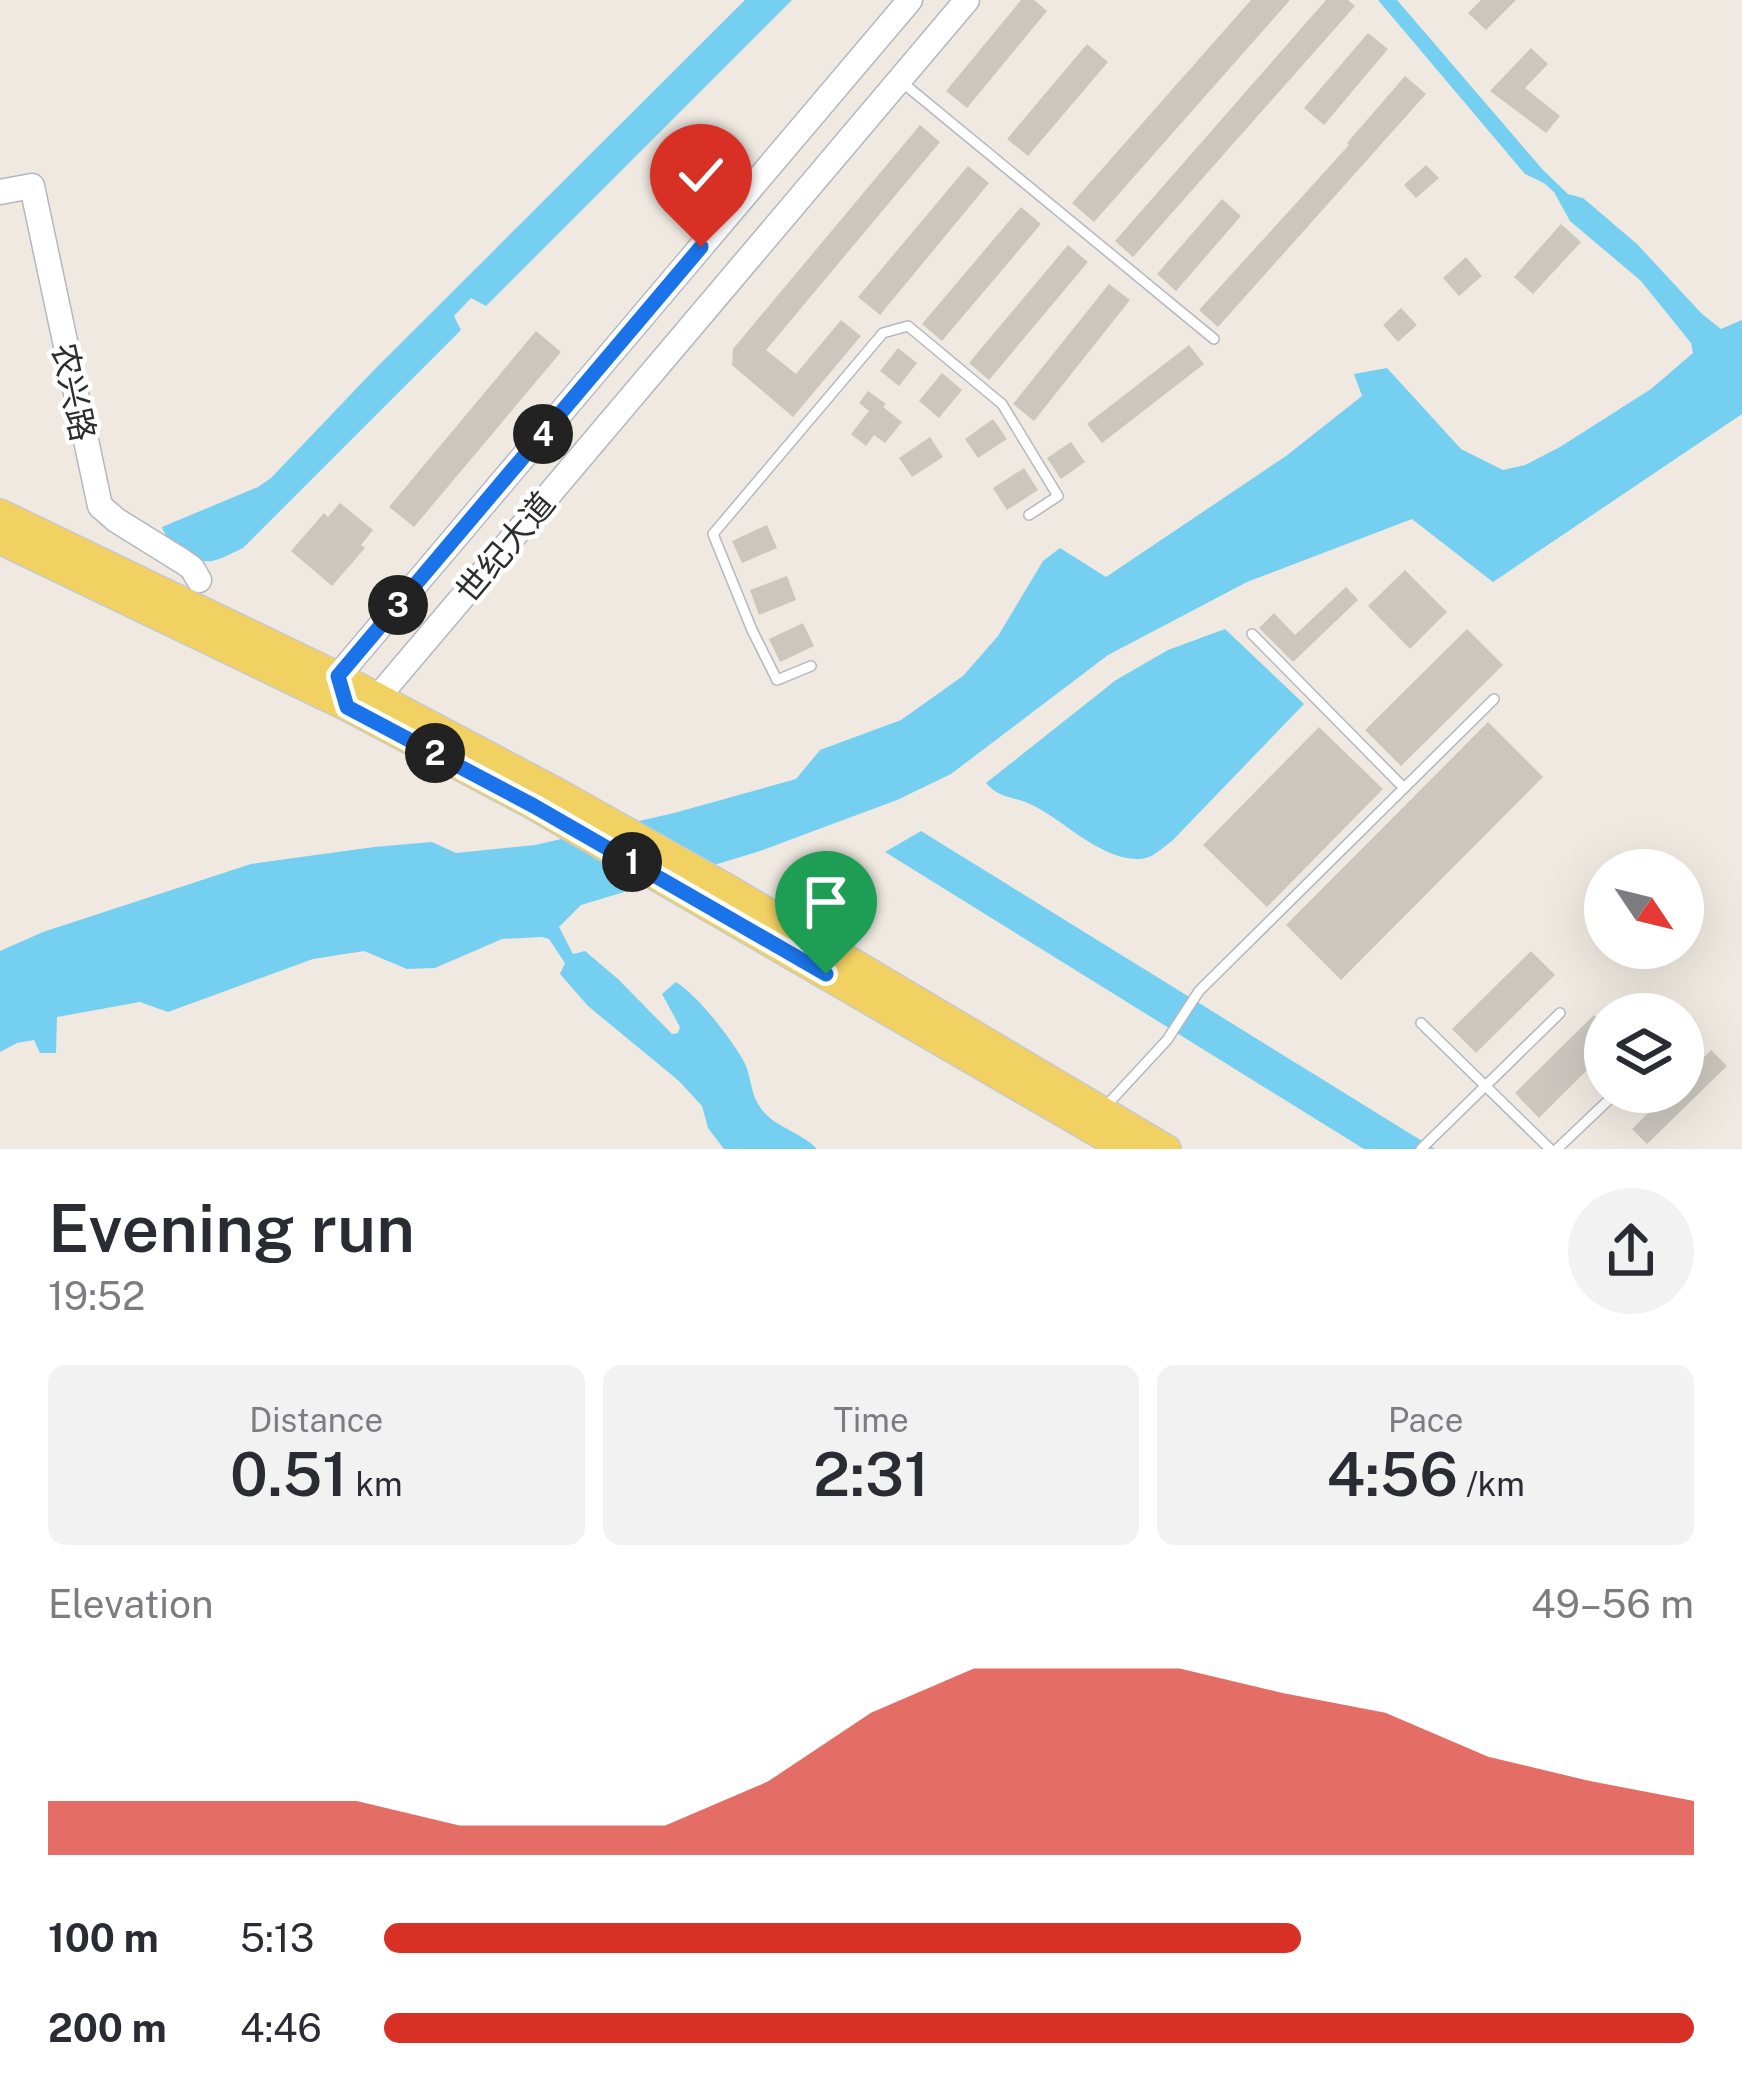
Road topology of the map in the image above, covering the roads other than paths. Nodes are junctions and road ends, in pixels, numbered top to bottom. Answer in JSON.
{"nodes":[{"id":1,"x":910,"y":0,"type":"edge"},
{"id":2,"x":967,"y":0,"type":"edge"},
{"id":3,"x":899,"y":80,"type":"junction"},
{"id":4,"x":0,"y":192,"type":"edge"},
{"id":5,"x":1214,"y":339,"type":"dead end"},
{"id":6,"x":0,"y":513,"type":"edge"},
{"id":7,"x":1029,"y":515,"type":"dead end"},
{"id":8,"x":0,"y":540,"type":"edge"},
{"id":9,"x":199,"y":580,"type":"dead end"},
{"id":10,"x":1252,"y":634,"type":"dead end"},
{"id":11,"x":811,"y":666,"type":"dead end"},
{"id":12,"x":338,"y":676,"type":"junction"},
{"id":13,"x":378,"y":697,"type":"junction"},
{"id":14,"x":1494,"y":699,"type":"dead end"},
{"id":15,"x":347,"y":707,"type":"junction"},
{"id":16,"x":1404,"y":788,"type":"junction"},
{"id":17,"x":546,"y":799,"type":"junction"},
{"id":18,"x":1559,"y":1013,"type":"dead end"},
{"id":19,"x":1421,"y":1023,"type":"dead end"},
{"id":20,"x":1485,"y":1086,"type":"junction"},
{"id":21,"x":1103,"y":1110,"type":"junction"},
{"id":22,"x":1593,"y":1113,"type":"edge"},
{"id":23,"x":1125,"y":1149,"type":"edge"},
{"id":24,"x":1167,"y":1149,"type":"edge"},
{"id":25,"x":1421,"y":1149,"type":"edge"},
{"id":26,"x":1553,"y":1149,"type":"edge"}],
"edges":[{"from":1,"to":12,"type":"main road","name":"世纪大道"},
{"from":2,"to":3,"type":"main road","name":"世纪大道"},
{"from":3,"to":5,"type":"lane"},
{"from":3,"to":13,"type":"main road","name":"世纪大道"},
{"from":4,"to":9,"type":"main road","name":"农兴路"},
{"from":6,"to":12,"type":"main road"},
{"from":7,"to":11,"type":"lane"},
{"from":8,"to":15,"type":"main road"},
{"from":10,"to":16,"type":"lane"},
{"from":12,"to":13,"type":"main road"},
{"from":12,"to":15,"type":"main road"},
{"from":13,"to":15,"type":"main road"},
{"from":13,"to":17,"type":"main road"},
{"from":14,"to":16,"type":"lane"},
{"from":15,"to":17,"type":"main road"},
{"from":16,"to":21,"type":"lane"},
{"from":17,"to":21,"type":"main road"},
{"from":17,"to":23,"type":"main road"},
{"from":18,"to":20,"type":"lane"},
{"from":19,"to":20,"type":"lane"},
{"from":20,"to":25,"type":"lane"},
{"from":20,"to":26,"type":"lane"},
{"from":21,"to":24,"type":"main road"},
{"from":22,"to":26,"type":"lane"}]}
